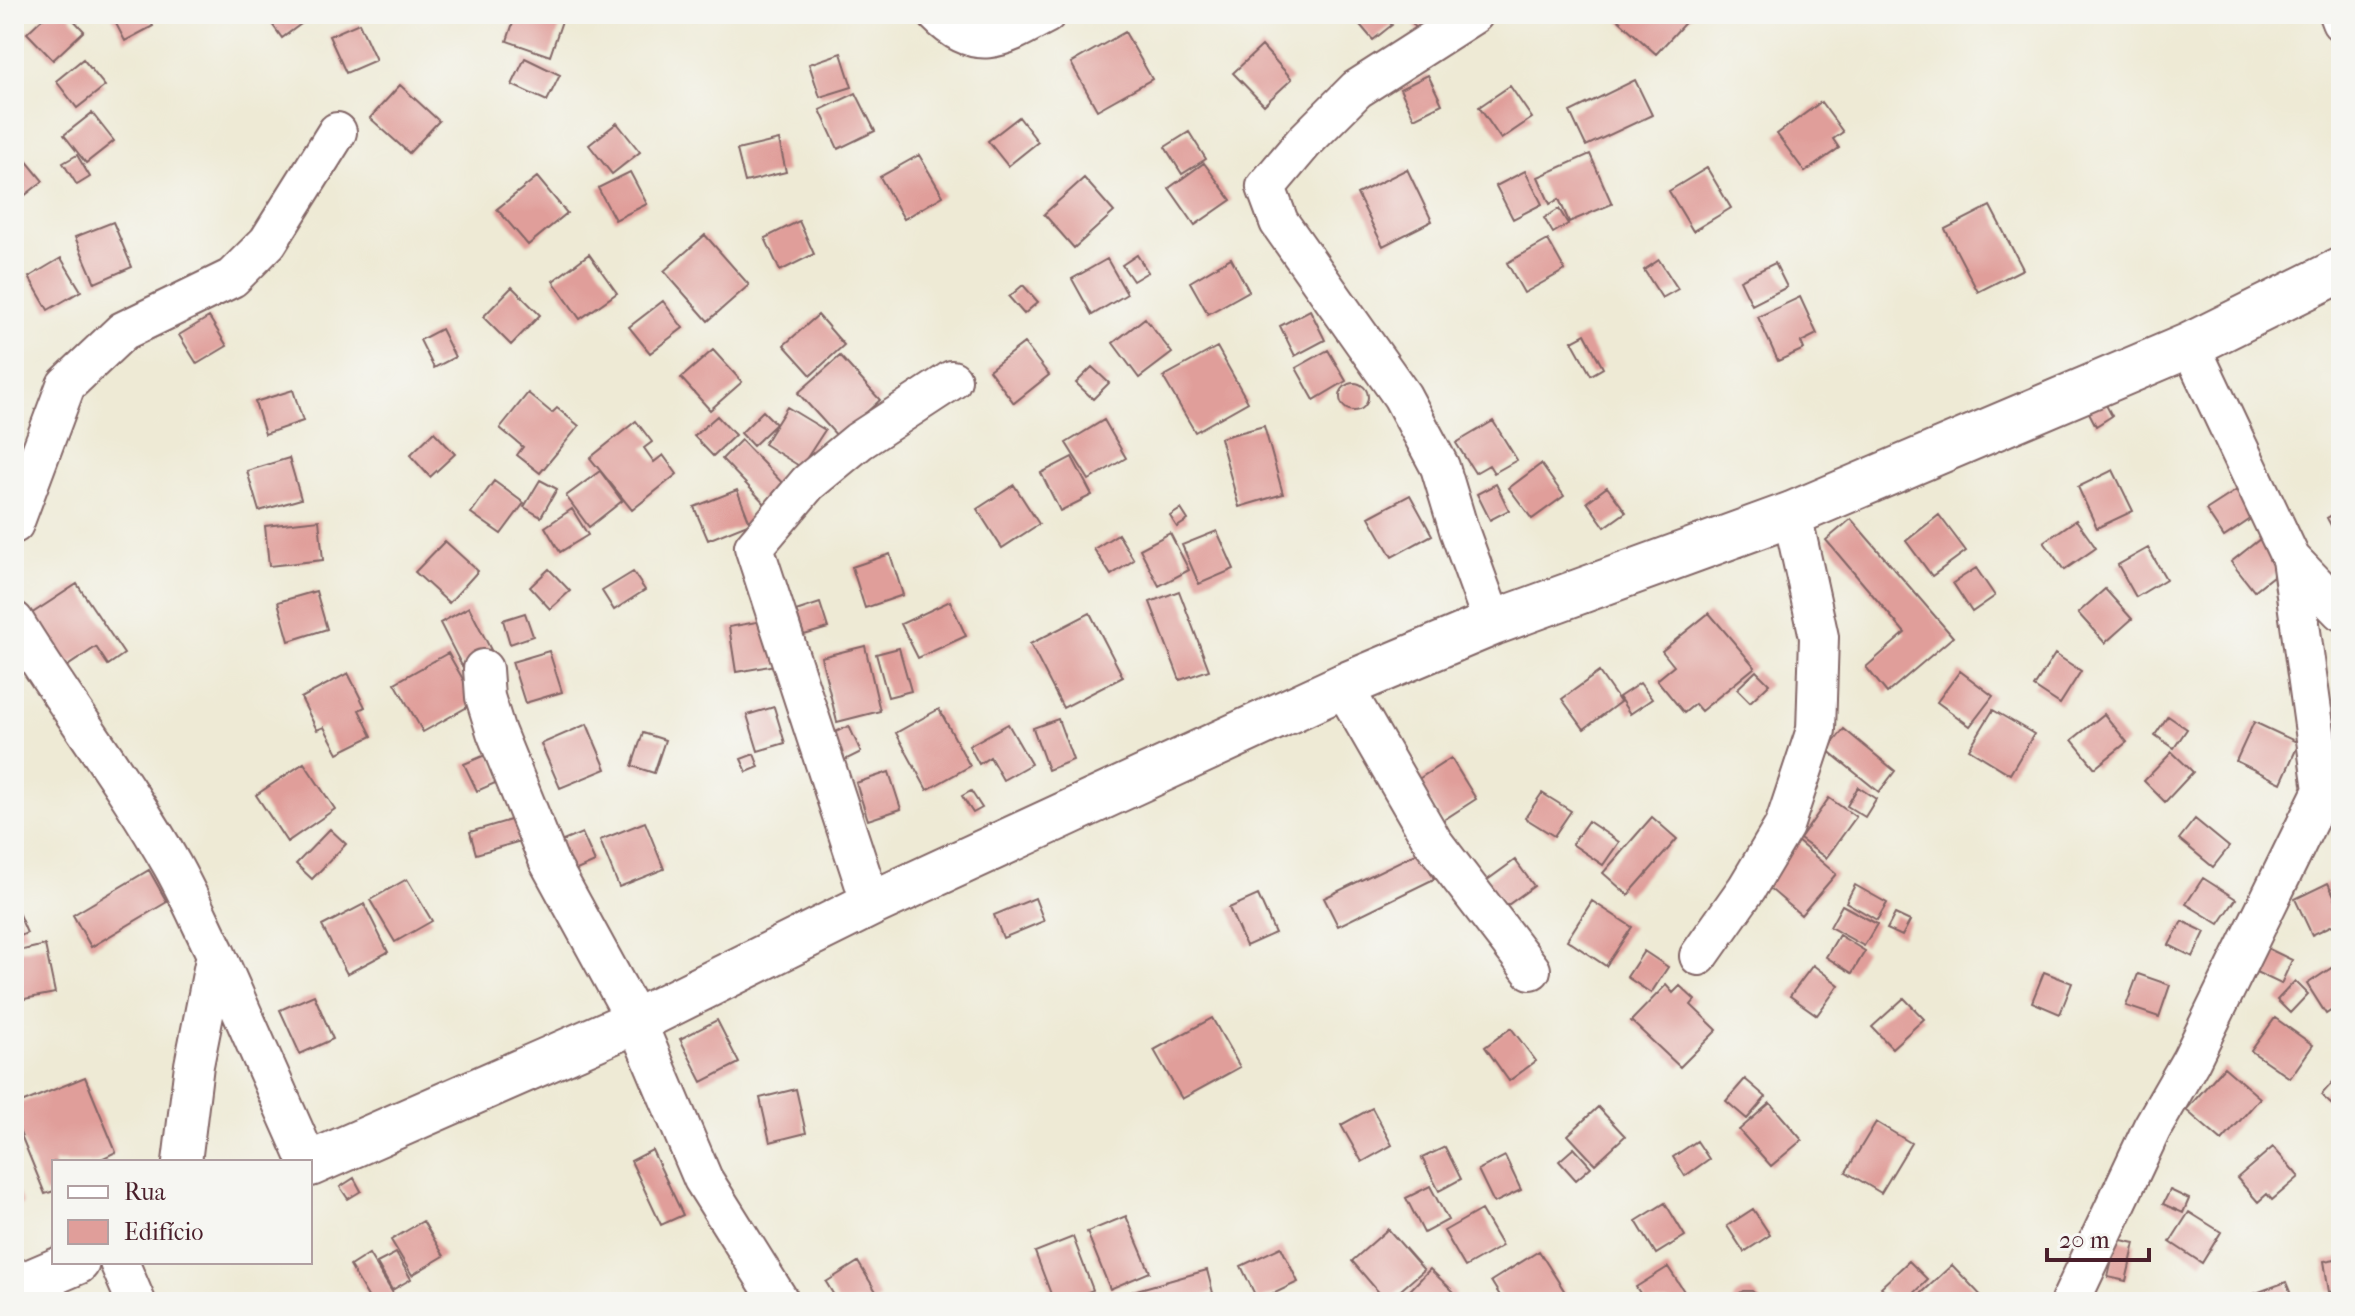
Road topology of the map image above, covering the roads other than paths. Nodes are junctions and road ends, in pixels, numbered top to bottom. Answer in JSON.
{"nodes":[{"id":1,"x":937,"y":14,"type":"edge"},
{"id":2,"x":1046,"y":14,"type":"edge"},
{"id":3,"x":1474,"y":14,"type":"edge"},
{"id":4,"x":2338,"y":14,"type":"edge"},
{"id":5,"x":2341,"y":22,"type":"edge"},
{"id":6,"x":337,"y":132,"type":"dead end"},
{"id":7,"x":2341,"y":270,"type":"edge"},
{"id":8,"x":2190,"y":345,"type":"junction"},
{"id":9,"x":952,"y":380,"type":"dead end"},
{"id":10,"x":1792,"y":514,"type":"junction"},
{"id":11,"x":14,"y":524,"type":"edge"},
{"id":12,"x":2291,"y":559,"type":"junction"},
{"id":13,"x":2341,"y":611,"type":"edge"},
{"id":14,"x":14,"y":621,"type":"edge"},
{"id":15,"x":1493,"y":623,"type":"junction"},
{"id":16,"x":483,"y":669,"type":"dead end"},
{"id":17,"x":1343,"y":686,"type":"junction"},
{"id":18,"x":2332,"y":783,"type":"edge"},
{"id":19,"x":871,"y":904,"type":"junction"},
{"id":20,"x":216,"y":954,"type":"junction"},
{"id":21,"x":1699,"y":956,"type":"dead end"},
{"id":22,"x":1531,"y":970,"type":"dead end"},
{"id":23,"x":636,"y":1021,"type":"junction"},
{"id":24,"x":182,"y":1160,"type":"edge"},
{"id":25,"x":308,"y":1160,"type":"edge"},
{"id":26,"x":312,"y":1162,"type":"edge"},
{"id":27,"x":72,"y":1264,"type":"edge"},
{"id":28,"x":120,"y":1264,"type":"edge"},
{"id":29,"x":14,"y":1289,"type":"edge"},
{"id":30,"x":136,"y":1302,"type":"edge"},
{"id":31,"x":780,"y":1302,"type":"edge"},
{"id":32,"x":2070,"y":1302,"type":"edge"}],
"edges":[{"from":1,"to":2,"type":"street"},
{"from":3,"to":15,"type":"street"},
{"from":4,"to":5,"type":"street"},
{"from":6,"to":11,"type":"street"},
{"from":7,"to":8,"type":"street"},
{"from":8,"to":10,"type":"street"},
{"from":8,"to":12,"type":"street"},
{"from":9,"to":19,"type":"street"},
{"from":10,"to":15,"type":"street"},
{"from":10,"to":21,"type":"street"},
{"from":12,"to":13,"type":"street"},
{"from":12,"to":18,"type":"street"},
{"from":14,"to":20,"type":"street"},
{"from":15,"to":17,"type":"street"},
{"from":16,"to":23,"type":"street"},
{"from":17,"to":19,"type":"street"},
{"from":17,"to":22,"type":"street"},
{"from":18,"to":32,"type":"street"},
{"from":19,"to":23,"type":"street"},
{"from":20,"to":24,"type":"street"},
{"from":20,"to":25,"type":"street"},
{"from":23,"to":26,"type":"street"},
{"from":23,"to":31,"type":"street"},
{"from":27,"to":29,"type":"street"},
{"from":28,"to":30,"type":"street"}]}
